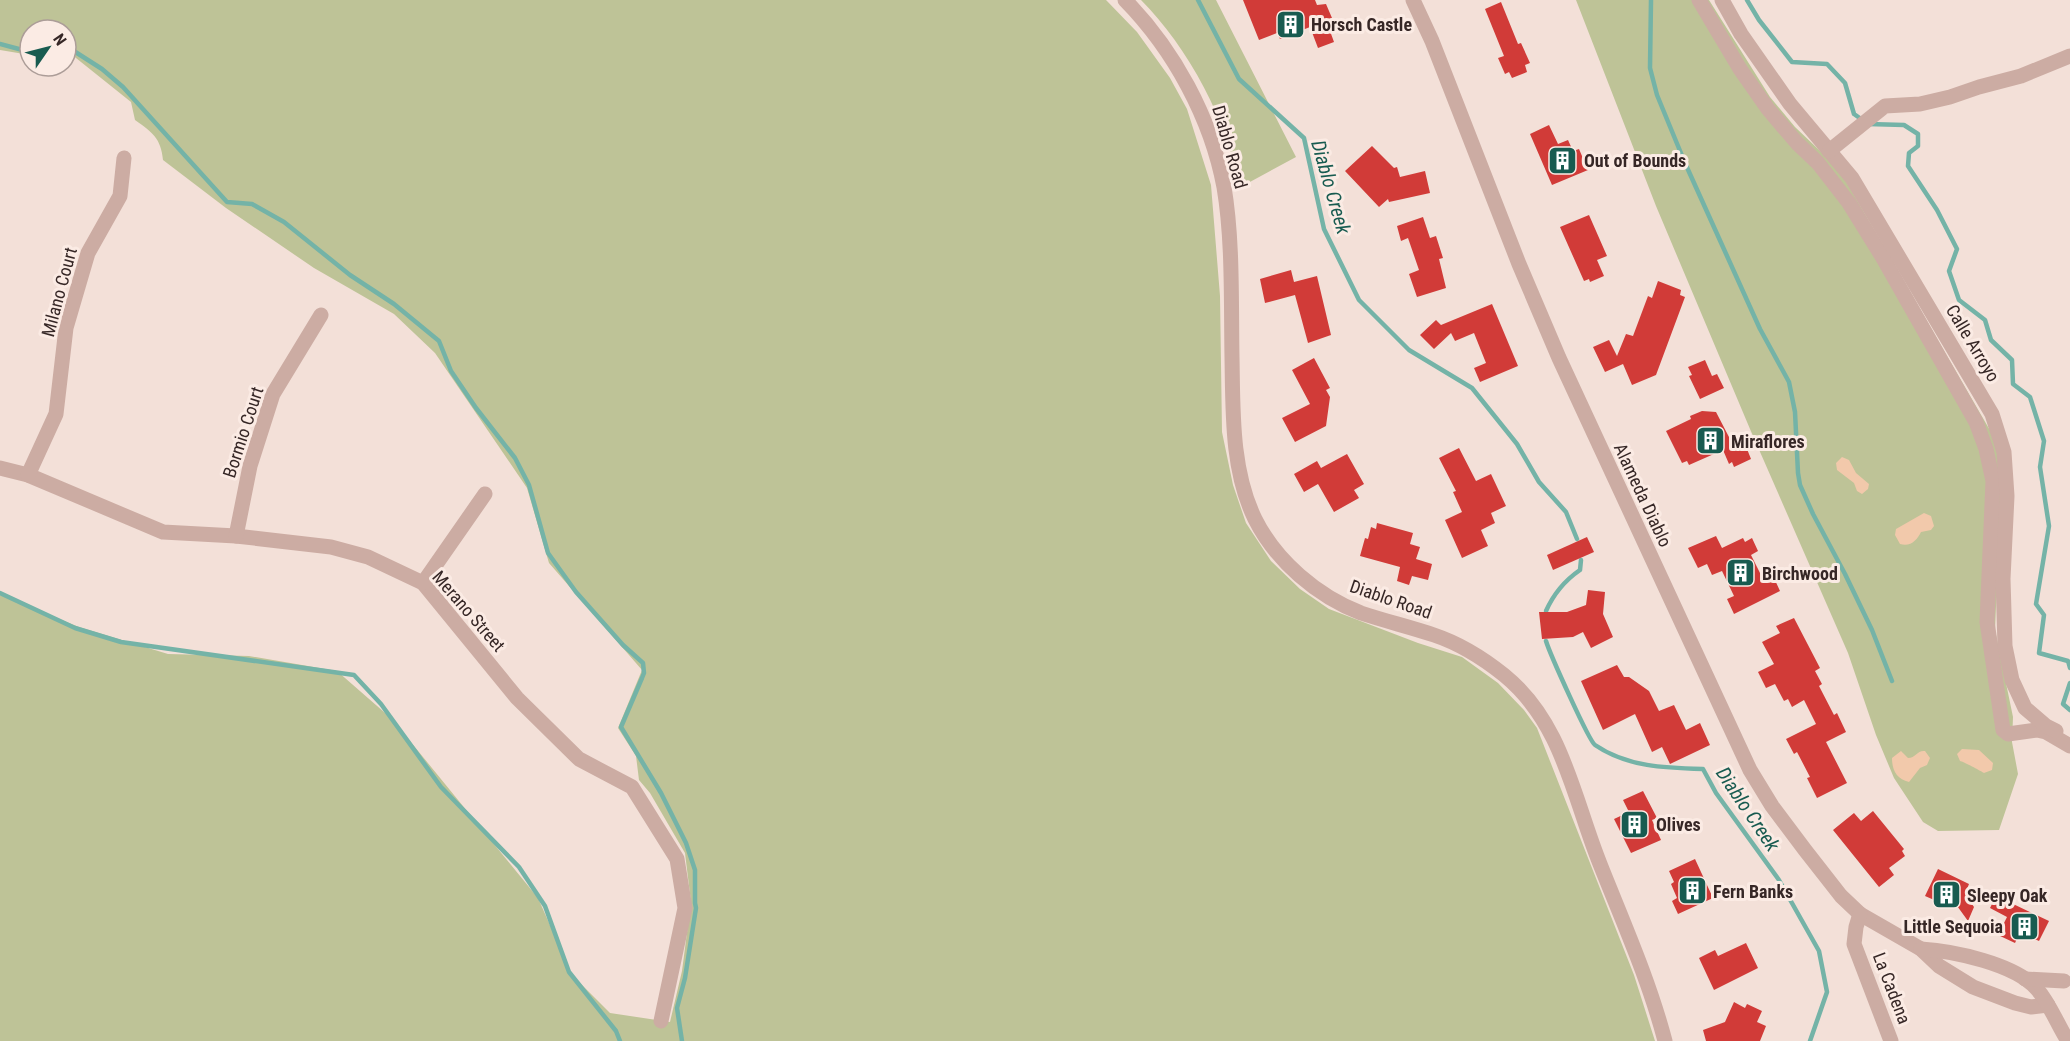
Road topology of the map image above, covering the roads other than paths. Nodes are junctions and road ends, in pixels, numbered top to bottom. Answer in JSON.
{"nodes":[{"id":1,"x":1125,"y":0,"type":"edge"},
{"id":2,"x":1413,"y":0,"type":"edge"},
{"id":3,"x":1699,"y":0,"type":"edge"},
{"id":4,"x":1722,"y":0,"type":"edge"},
{"id":5,"x":2070,"y":56,"type":"edge"},
{"id":6,"x":1829,"y":151,"type":"junction"},
{"id":7,"x":124,"y":158,"type":"dead end"},
{"id":8,"x":321,"y":315,"type":"dead end"},
{"id":9,"x":0,"y":468,"type":"edge"},
{"id":10,"x":28,"y":475,"type":"junction"},
{"id":11,"x":485,"y":494,"type":"dead end"},
{"id":12,"x":236,"y":536,"type":"junction"},
{"id":13,"x":423,"y":583,"type":"junction"},
{"id":14,"x":2070,"y":737,"type":"edge"},
{"id":15,"x":2070,"y":746,"type":"edge"},
{"id":16,"x":1860,"y":914,"type":"junction"},
{"id":17,"x":1921,"y":949,"type":"junction"},
{"id":18,"x":2025,"y":979,"type":"junction"},
{"id":19,"x":2067,"y":980,"type":"edge"},
{"id":20,"x":2048,"y":1005,"type":"junction"},
{"id":21,"x":661,"y":1022,"type":"dead end"},
{"id":22,"x":1665,"y":1041,"type":"edge"},
{"id":23,"x":1890,"y":1041,"type":"edge"},
{"id":24,"x":2068,"y":1041,"type":"edge"}],
"edges":[{"from":1,"to":22,"type":"street","name":"Diablo Road"},
{"from":2,"to":16,"type":"street","name":"Alameda Diablo"},
{"from":3,"to":15,"type":"street"},
{"from":4,"to":6,"type":"street","name":"Calle Arroyo"},
{"from":5,"to":6,"type":"street"},
{"from":6,"to":14,"type":"street","name":"Calle Arroyo"},
{"from":7,"to":10,"type":"street","name":"Milano Court"},
{"from":8,"to":12,"type":"street","name":"Bormio Court"},
{"from":9,"to":10,"type":"street","name":"Merano Street"},
{"from":10,"to":12,"type":"street","name":"Merano Street"},
{"from":11,"to":13,"type":"street"},
{"from":12,"to":13,"type":"street","name":"Merano Street"},
{"from":13,"to":21,"type":"street","name":"Merano Street"},
{"from":16,"to":17,"type":"street","name":"Alameda Diablo"},
{"from":16,"to":23,"type":"street","name":"La Cadena"},
{"from":17,"to":18,"type":"street","name":"Alameda Diablo"},
{"from":17,"to":20,"type":"street","name":"Alameda Diablo"},
{"from":18,"to":19,"type":"street","name":"Alameda Diablo"},
{"from":18,"to":20,"type":"street","name":"Alameda Diablo"},
{"from":19,"to":20,"type":"street"},
{"from":20,"to":24,"type":"street","name":"Alameda Diablo"}]}
